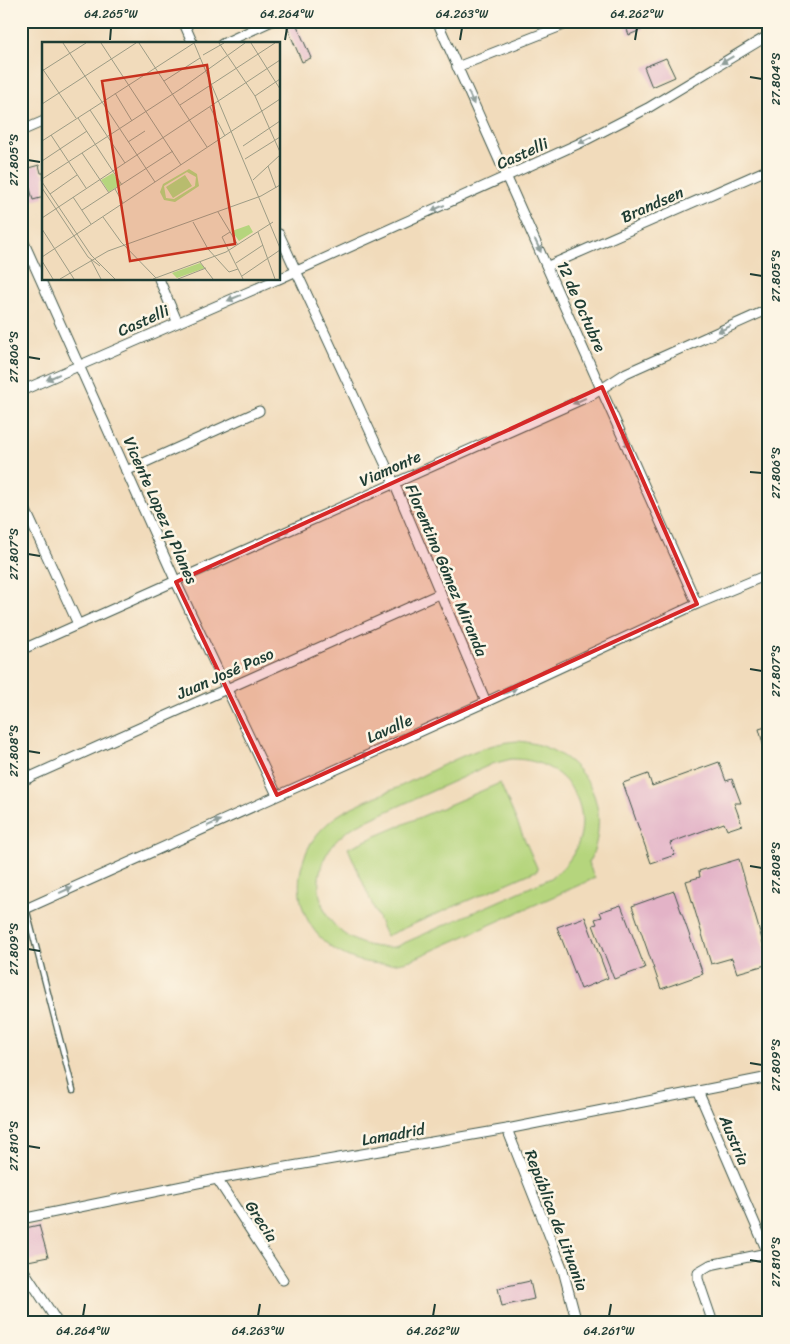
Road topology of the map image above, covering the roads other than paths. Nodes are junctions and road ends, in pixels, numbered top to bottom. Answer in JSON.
{"nodes":[{"id":1,"x":183,"y":21,"type":"edge"},
{"id":2,"x":272,"y":21,"type":"edge"},
{"id":3,"x":437,"y":21,"type":"edge"},
{"id":4,"x":574,"y":21,"type":"edge"},
{"id":5,"x":769,"y":35,"type":"edge"},
{"id":6,"x":192,"y":42,"type":"edge"},
{"id":7,"x":226,"y":42,"type":"edge"},
{"id":8,"x":457,"y":67,"type":"junction"},
{"id":9,"x":42,"y":122,"type":"edge"},
{"id":10,"x":21,"y":131,"type":"edge"},
{"id":11,"x":769,"y":169,"type":"edge"},
{"id":12,"x":506,"y":176,"type":"junction"},
{"id":13,"x":21,"y":236,"type":"edge"},
{"id":14,"x":280,"y":236,"type":"edge"},
{"id":15,"x":548,"y":266,"type":"junction"},
{"id":16,"x":296,"y":271,"type":"junction"},
{"id":17,"x":280,"y":279,"type":"edge"},
{"id":18,"x":159,"y":280,"type":"edge"},
{"id":19,"x":277,"y":280,"type":"edge"},
{"id":20,"x":768,"y":313,"type":"edge"},
{"id":21,"x":178,"y":322,"type":"junction"},
{"id":22,"x":79,"y":365,"type":"junction"},
{"id":23,"x":602,"y":387,"type":"junction"},
{"id":24,"x":21,"y":391,"type":"edge"},
{"id":25,"x":259,"y":412,"type":"dead end"},
{"id":26,"x":126,"y":470,"type":"junction"},
{"id":27,"x":394,"y":482,"type":"junction"},
{"id":28,"x":21,"y":500,"type":"edge"},
{"id":29,"x":769,"y":574,"type":"edge"},
{"id":30,"x":176,"y":582,"type":"junction"},
{"id":31,"x":441,"y":593,"type":"junction"},
{"id":32,"x":697,"y":604,"type":"junction"},
{"id":33,"x":78,"y":624,"type":"junction"},
{"id":34,"x":21,"y":650,"type":"edge"},
{"id":35,"x":227,"y":688,"type":"junction"},
{"id":36,"x":486,"y":702,"type":"junction"},
{"id":37,"x":21,"y":761,"type":"edge"},
{"id":38,"x":25,"y":779,"type":"edge"},
{"id":39,"x":277,"y":795,"type":"junction"},
{"id":40,"x":24,"y":910,"type":"edge"},
{"id":41,"x":769,"y":1076,"type":"edge"},
{"id":42,"x":73,"y":1090,"type":"dead end"},
{"id":43,"x":698,"y":1091,"type":"junction"},
{"id":44,"x":507,"y":1129,"type":"junction"},
{"id":45,"x":217,"y":1179,"type":"junction"},
{"id":46,"x":21,"y":1219,"type":"edge"},
{"id":47,"x":768,"y":1254,"type":"edge"},
{"id":48,"x":21,"y":1266,"type":"edge"},
{"id":49,"x":283,"y":1280,"type":"dead end"},
{"id":50,"x":58,"y":1323,"type":"edge"},
{"id":51,"x":577,"y":1323,"type":"edge"},
{"id":52,"x":713,"y":1323,"type":"edge"}],
"edges":[{"from":1,"to":6,"type":"street"},
{"from":2,"to":7,"type":"street"},
{"from":3,"to":8,"type":"street","name":"12 de Octubre"},
{"from":4,"to":8,"type":"street"},
{"from":5,"to":12,"type":"street","name":"Castelli","one_way":true},
{"from":8,"to":12,"type":"street","name":"12 de Octubre","one_way":true},
{"from":9,"to":10,"type":"street"},
{"from":11,"to":15,"type":"street","name":"Brandsen"},
{"from":12,"to":15,"type":"street","name":"12 de Octubre","one_way":true},
{"from":12,"to":16,"type":"street","name":"Castelli","one_way":true},
{"from":13,"to":22,"type":"street","name":"Vicente Lopez y Planes"},
{"from":14,"to":16,"type":"street","name":"Florentino Gómez Miranda"},
{"from":15,"to":23,"type":"street","name":"12 de Octubre"},
{"from":16,"to":17,"type":"street","name":"Castelli"},
{"from":16,"to":27,"type":"street","name":"Florentino Gómez Miranda"},
{"from":18,"to":21,"type":"street"},
{"from":19,"to":21,"type":"street","name":"Castelli","one_way":true},
{"from":20,"to":23,"type":"street","name":"Viamonte","one_way":true},
{"from":21,"to":22,"type":"street","name":"Castelli"},
{"from":22,"to":24,"type":"street","name":"Castelli","one_way":true},
{"from":22,"to":26,"type":"street","name":"Vicente Lopez y Planes"},
{"from":23,"to":27,"type":"street","name":"Viamonte","one_way":true},
{"from":23,"to":32,"type":"street","name":"12 de Octubre","one_way":true},
{"from":25,"to":26,"type":"street"},
{"from":26,"to":30,"type":"street","name":"Vicente Lopez y Planes"},
{"from":27,"to":30,"type":"street","name":"Viamonte","one_way":true},
{"from":27,"to":31,"type":"street","name":"Florentino Gómez Miranda"},
{"from":28,"to":33,"type":"street"},
{"from":29,"to":32,"type":"street","name":"Lavalle"},
{"from":30,"to":33,"type":"street","name":"Viamonte"},
{"from":30,"to":35,"type":"street","name":"Vicente Lopez y Planes"},
{"from":31,"to":35,"type":"street","name":"Juan José Paso"},
{"from":31,"to":36,"type":"street","name":"Florentino Gómez Miranda"},
{"from":36,"to":32,"type":"street","name":"Lavalle","one_way":true},
{"from":33,"to":34,"type":"street","name":"Viamonte"},
{"from":35,"to":38,"type":"street","name":"Juan José Paso"},
{"from":35,"to":39,"type":"street","name":"Vicente Lopez y Planes"},
{"from":39,"to":36,"type":"street","name":"Lavalle","one_way":true},
{"from":37,"to":38,"type":"street"},
{"from":40,"to":39,"type":"street","name":"Lavalle","one_way":true},
{"from":40,"to":42,"type":"lane"},
{"from":41,"to":43,"type":"street","name":"Lamadrid"},
{"from":43,"to":44,"type":"street","name":"Lamadrid"},
{"from":43,"to":47,"type":"street","name":"Austria"},
{"from":44,"to":45,"type":"street","name":"Lamadrid"},
{"from":44,"to":51,"type":"street","name":"República de Lituania"},
{"from":45,"to":46,"type":"street","name":"Lamadrid"},
{"from":45,"to":49,"type":"street","name":"Grecia"},
{"from":47,"to":52,"type":"street"},
{"from":48,"to":50,"type":"street"}]}
